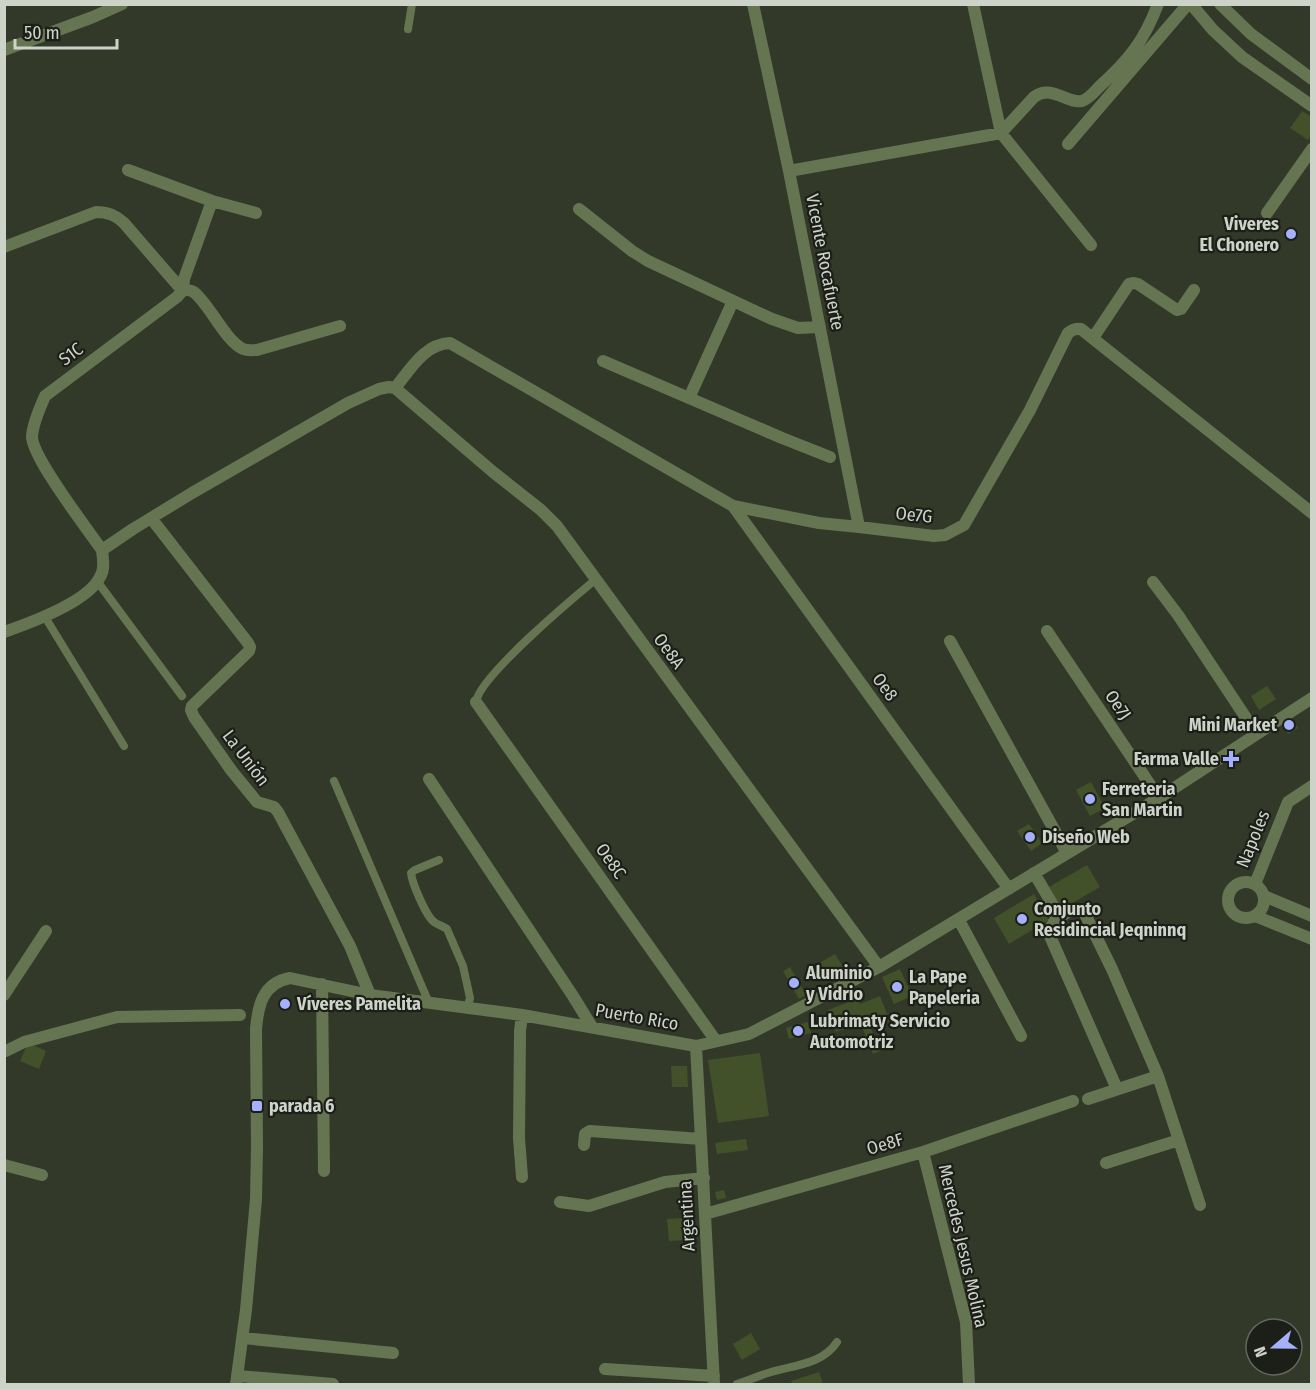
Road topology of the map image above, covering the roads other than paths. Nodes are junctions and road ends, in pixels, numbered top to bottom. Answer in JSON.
{"nodes":[{"id":1,"x":122,"y":4,"type":"edge"},
{"id":2,"x":412,"y":4,"type":"edge"},
{"id":3,"x":753,"y":4,"type":"edge"},
{"id":4,"x":974,"y":4,"type":"edge"},
{"id":5,"x":1158,"y":4,"type":"edge"},
{"id":6,"x":1189,"y":4,"type":"edge"},
{"id":7,"x":1220,"y":4,"type":"edge"},
{"id":8,"x":408,"y":29,"type":"dead end"},
{"id":9,"x":4,"y":50,"type":"edge"},
{"id":10,"x":1311,"y":79,"type":"edge"},
{"id":11,"x":1311,"y":106,"type":"edge"},
{"id":12,"x":1001,"y":134,"type":"junction"},
{"id":13,"x":1068,"y":144,"type":"dead end"},
{"id":14,"x":1311,"y":149,"type":"edge"},
{"id":15,"x":128,"y":170,"type":"dead end"},
{"id":16,"x":789,"y":171,"type":"junction"},
{"id":17,"x":212,"y":201,"type":"junction"},
{"id":18,"x":579,"y":209,"type":"dead end"},
{"id":19,"x":256,"y":213,"type":"dead end"},
{"id":20,"x":1267,"y":213,"type":"dead end"},
{"id":21,"x":1091,"y":245,"type":"dead end"},
{"id":22,"x":4,"y":247,"type":"edge"},
{"id":23,"x":183,"y":290,"type":"junction"},
{"id":24,"x":1194,"y":290,"type":"dead end"},
{"id":25,"x":733,"y":301,"type":"junction"},
{"id":26,"x":340,"y":326,"type":"dead end"},
{"id":27,"x":820,"y":327,"type":"junction"},
{"id":28,"x":1093,"y":338,"type":"junction"},
{"id":29,"x":603,"y":361,"type":"dead end"},
{"id":30,"x":395,"y":388,"type":"junction"},
{"id":31,"x":689,"y":398,"type":"junction"},
{"id":32,"x":830,"y":457,"type":"dead end"},
{"id":33,"x":733,"y":506,"type":"junction"},
{"id":34,"x":1311,"y":513,"type":"edge"},
{"id":35,"x":151,"y":518,"type":"junction"},
{"id":36,"x":859,"y":526,"type":"junction"},
{"id":37,"x":102,"y":550,"type":"junction"},
{"id":38,"x":595,"y":579,"type":"junction"},
{"id":39,"x":98,"y":581,"type":"junction"},
{"id":40,"x":1153,"y":582,"type":"dead end"},
{"id":41,"x":45,"y":617,"type":"junction"},
{"id":42,"x":1047,"y":631,"type":"dead end"},
{"id":43,"x":4,"y":632,"type":"edge"},
{"id":44,"x":950,"y":641,"type":"dead end"},
{"id":45,"x":182,"y":696,"type":"dead end"},
{"id":46,"x":1311,"y":698,"type":"edge"},
{"id":47,"x":476,"y":702,"type":"joint"},
{"id":48,"x":1256,"y":733,"type":"junction"},
{"id":49,"x":124,"y":746,"type":"dead end"},
{"id":50,"x":429,"y":778,"type":"dead end"},
{"id":51,"x":334,"y":781,"type":"dead end"},
{"id":52,"x":1311,"y":786,"type":"edge"},
{"id":53,"x":1159,"y":798,"type":"junction"},
{"id":54,"x":1067,"y":853,"type":"junction"},
{"id":55,"x":439,"y":860,"type":"dead end"},
{"id":56,"x":1034,"y":873,"type":"junction"},
{"id":57,"x":1255,"y":884,"type":"junction"},
{"id":58,"x":1009,"y":889,"type":"junction"},
{"id":59,"x":1264,"y":896,"type":"junction"},
{"id":60,"x":1255,"y":916,"type":"junction"},
{"id":61,"x":1311,"y":916,"type":"edge"},
{"id":62,"x":1060,"y":917,"type":"junction"},
{"id":63,"x":959,"y":920,"type":"junction"},
{"id":64,"x":46,"y":931,"type":"dead end"},
{"id":65,"x":1311,"y":939,"type":"edge"},
{"id":66,"x":879,"y":968,"type":"junction"},
{"id":67,"x":322,"y":984,"type":"junction"},
{"id":68,"x":4,"y":995,"type":"edge"},
{"id":69,"x":370,"y":995,"type":"junction"},
{"id":70,"x":429,"y":1002,"type":"junction"},
{"id":71,"x":467,"y":1008,"type":"junction"},
{"id":72,"x":240,"y":1014,"type":"dead end"},
{"id":73,"x":522,"y":1015,"type":"junction"},
{"id":74,"x":592,"y":1028,"type":"junction"},
{"id":75,"x":1021,"y":1036,"type":"dead end"},
{"id":76,"x":716,"y":1041,"type":"junction"},
{"id":77,"x":696,"y":1046,"type":"junction"},
{"id":78,"x":5,"y":1051,"type":"edge"},
{"id":79,"x":1158,"y":1076,"type":"junction"},
{"id":80,"x":1118,"y":1089,"type":"junction"},
{"id":81,"x":1088,"y":1099,"type":"dead end"},
{"id":82,"x":1073,"y":1101,"type":"dead end"},
{"id":83,"x":701,"y":1139,"type":"junction"},
{"id":84,"x":1179,"y":1140,"type":"junction"},
{"id":85,"x":585,"y":1145,"type":"dead end"},
{"id":86,"x":923,"y":1152,"type":"junction"},
{"id":87,"x":1106,"y":1163,"type":"dead end"},
{"id":88,"x":4,"y":1165,"type":"edge"},
{"id":89,"x":324,"y":1171,"type":"dead end"},
{"id":90,"x":42,"y":1175,"type":"dead end"},
{"id":91,"x":522,"y":1177,"type":"dead end"},
{"id":92,"x":704,"y":1178,"type":"junction"},
{"id":93,"x":560,"y":1202,"type":"dead end"},
{"id":94,"x":1200,"y":1205,"type":"dead end"},
{"id":95,"x":705,"y":1214,"type":"junction"},
{"id":96,"x":243,"y":1338,"type":"junction"},
{"id":97,"x":837,"y":1342,"type":"dead end"},
{"id":98,"x":393,"y":1353,"type":"dead end"},
{"id":99,"x":605,"y":1369,"type":"dead end"},
{"id":100,"x":238,"y":1380,"type":"edge"},
{"id":101,"x":714,"y":1380,"type":"edge"},
{"id":102,"x":333,"y":1384,"type":"edge"},
{"id":103,"x":737,"y":1384,"type":"edge"},
{"id":104,"x":969,"y":1384,"type":"edge"}],
"edges":[{"from":1,"to":9,"type":"street"},
{"from":2,"to":8,"type":"lane"},
{"from":3,"to":16,"type":"street","name":"Vicente Rocafuerte"},
{"from":4,"to":12,"type":"street"},
{"from":5,"to":12,"type":"street"},
{"from":6,"to":11,"type":"street"},
{"from":6,"to":13,"type":"street"},
{"from":7,"to":10,"type":"street"},
{"from":12,"to":16,"type":"street"},
{"from":12,"to":21,"type":"street"},
{"from":14,"to":20,"type":"street"},
{"from":15,"to":17,"type":"street"},
{"from":16,"to":27,"type":"street","name":"Vicente Rocafuerte"},
{"from":17,"to":19,"type":"street"},
{"from":17,"to":23,"type":"street"},
{"from":18,"to":25,"type":"street"},
{"from":22,"to":23,"type":"street"},
{"from":23,"to":26,"type":"street"},
{"from":23,"to":37,"type":"street","name":"S1C"},
{"from":24,"to":28,"type":"street"},
{"from":25,"to":27,"type":"street"},
{"from":25,"to":31,"type":"street"},
{"from":27,"to":36,"type":"street","name":"Vicente Rocafuerte"},
{"from":28,"to":34,"type":"street","name":"Oe7G"},
{"from":28,"to":36,"type":"street","name":"Oe7G"},
{"from":29,"to":31,"type":"street"},
{"from":30,"to":33,"type":"street","name":"Oe7G"},
{"from":30,"to":35,"type":"street"},
{"from":30,"to":38,"type":"street","name":"Oe8A"},
{"from":31,"to":32,"type":"street"},
{"from":33,"to":36,"type":"street","name":"Oe7G"},
{"from":33,"to":58,"type":"street","name":"Oe8"},
{"from":35,"to":37,"type":"street"},
{"from":35,"to":69,"type":"street","name":"La Unión"},
{"from":37,"to":39,"type":"street"},
{"from":38,"to":47,"type":"lane"},
{"from":38,"to":66,"type":"street","name":"Oe8A"},
{"from":39,"to":41,"type":"street"},
{"from":39,"to":45,"type":"lane"},
{"from":40,"to":48,"type":"street"},
{"from":41,"to":43,"type":"street"},
{"from":41,"to":49,"type":"lane"},
{"from":42,"to":53,"type":"street","name":"Oe7J"},
{"from":44,"to":54,"type":"street"},
{"from":46,"to":48,"type":"street","name":"Puerto Rico"},
{"from":47,"to":76,"type":"street","name":"Oe8C"},
{"from":48,"to":53,"type":"street","name":"Puerto Rico"},
{"from":50,"to":74,"type":"street"},
{"from":51,"to":70,"type":"lane"},
{"from":52,"to":57,"type":"street","name":"Napoles"},
{"from":53,"to":54,"type":"street","name":"Puerto Rico"},
{"from":54,"to":56,"type":"street","name":"Puerto Rico"},
{"from":55,"to":71,"type":"lane"},
{"from":56,"to":58,"type":"street","name":"Puerto Rico"},
{"from":56,"to":62,"type":"street"},
{"from":57,"to":59,"type":"street"},
{"from":57,"to":60,"type":"street"},
{"from":58,"to":63,"type":"street","name":"Puerto Rico"},
{"from":59,"to":60,"type":"street"},
{"from":59,"to":61,"type":"street"},
{"from":60,"to":65,"type":"street"},
{"from":62,"to":79,"type":"street"},
{"from":62,"to":80,"type":"street"},
{"from":63,"to":66,"type":"street","name":"Puerto Rico"},
{"from":63,"to":75,"type":"street"},
{"from":64,"to":68,"type":"street"},
{"from":66,"to":76,"type":"street","name":"Puerto Rico"},
{"from":67,"to":69,"type":"street","name":"Puerto Rico"},
{"from":67,"to":89,"type":"street"},
{"from":67,"to":96,"type":"street","name":"Puerto Rico"},
{"from":69,"to":70,"type":"street","name":"Puerto Rico"},
{"from":70,"to":71,"type":"street","name":"Puerto Rico"},
{"from":71,"to":73,"type":"street","name":"Puerto Rico"},
{"from":72,"to":78,"type":"street"},
{"from":73,"to":74,"type":"street","name":"Puerto Rico"},
{"from":73,"to":91,"type":"street"},
{"from":74,"to":77,"type":"street","name":"Puerto Rico"},
{"from":76,"to":77,"type":"street","name":"Puerto Rico"},
{"from":77,"to":83,"type":"street","name":"Argentina"},
{"from":79,"to":80,"type":"street"},
{"from":79,"to":84,"type":"street"},
{"from":80,"to":81,"type":"street"},
{"from":82,"to":86,"type":"street","name":"Oe8F"},
{"from":83,"to":85,"type":"street"},
{"from":83,"to":92,"type":"street","name":"Argentina"},
{"from":84,"to":87,"type":"street"},
{"from":84,"to":94,"type":"street"},
{"from":86,"to":95,"type":"street","name":"Oe8F"},
{"from":86,"to":104,"type":"street","name":"Mercedes Jesus Molina"},
{"from":88,"to":90,"type":"street"},
{"from":92,"to":93,"type":"street"},
{"from":92,"to":95,"type":"street","name":"Argentina"},
{"from":95,"to":101,"type":"street","name":"Argentina"},
{"from":96,"to":98,"type":"street"},
{"from":96,"to":100,"type":"street","name":"Puerto Rico"},
{"from":97,"to":103,"type":"lane"},
{"from":99,"to":101,"type":"street"},
{"from":100,"to":102,"type":"street"}]}
